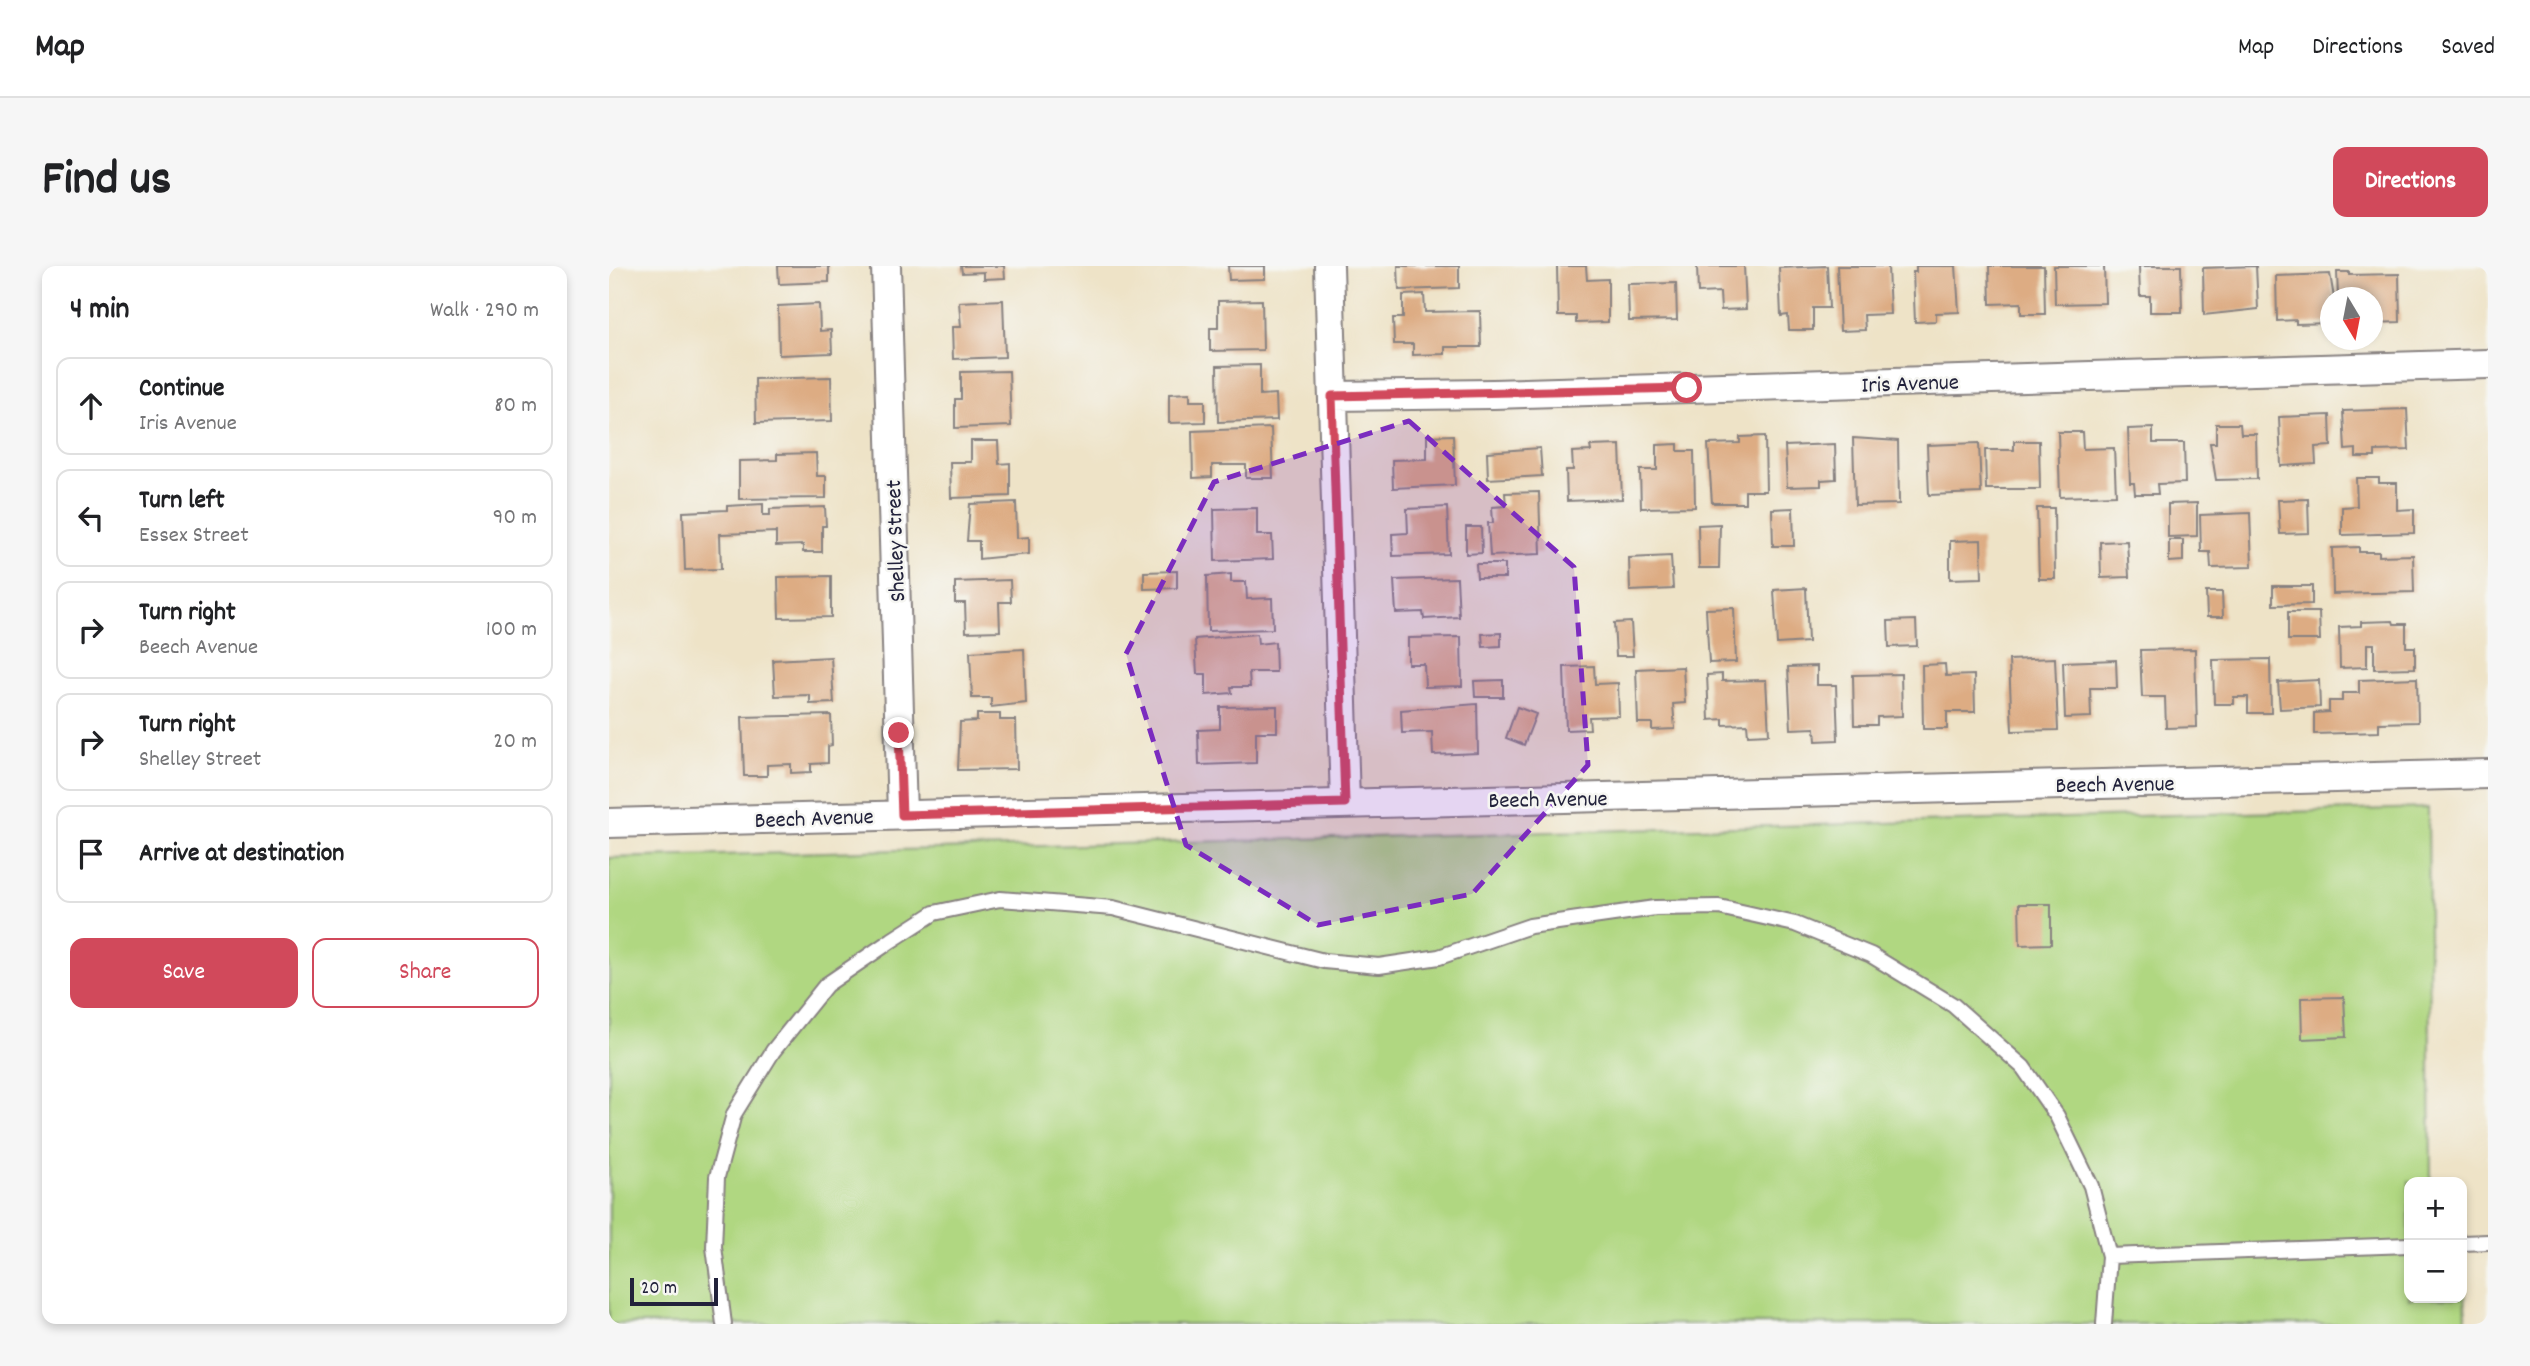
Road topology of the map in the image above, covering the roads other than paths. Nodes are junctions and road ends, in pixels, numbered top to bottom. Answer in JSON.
{"nodes":[{"id":1,"x":886,"y":266,"type":"edge"},
{"id":2,"x":1329,"y":266,"type":"edge"},
{"id":3,"x":2488,"y":364,"type":"edge"},
{"id":4,"x":1332,"y":396,"type":"junction"},
{"id":5,"x":2488,"y":774,"type":"edge"},
{"id":6,"x":1345,"y":803,"type":"junction"},
{"id":7,"x":902,"y":815,"type":"junction"},
{"id":8,"x":609,"y":823,"type":"edge"},
{"id":9,"x":2488,"y":1242,"type":"edge"},
{"id":10,"x":2467,"y":1243,"type":"edge"},
{"id":11,"x":2404,"y":1245,"type":"edge"},
{"id":12,"x":2109,"y":1256,"type":"junction"},
{"id":13,"x":724,"y":1324,"type":"edge"},
{"id":14,"x":2104,"y":1324,"type":"edge"}],
"edges":[{"from":1,"to":7,"type":"street","name":"Shelley Street"},
{"from":2,"to":4,"type":"street"},
{"from":3,"to":4,"type":"street","name":"Iris Avenue"},
{"from":4,"to":6,"type":"street"},
{"from":5,"to":6,"type":"street","name":"Beech Avenue"},
{"from":6,"to":7,"type":"street","name":"Beech Avenue"},
{"from":7,"to":8,"type":"street","name":"Beech Avenue"},
{"from":9,"to":10,"type":"lane"},
{"from":11,"to":12,"type":"lane"},
{"from":12,"to":13,"type":"lane"},
{"from":12,"to":14,"type":"lane"}]}
